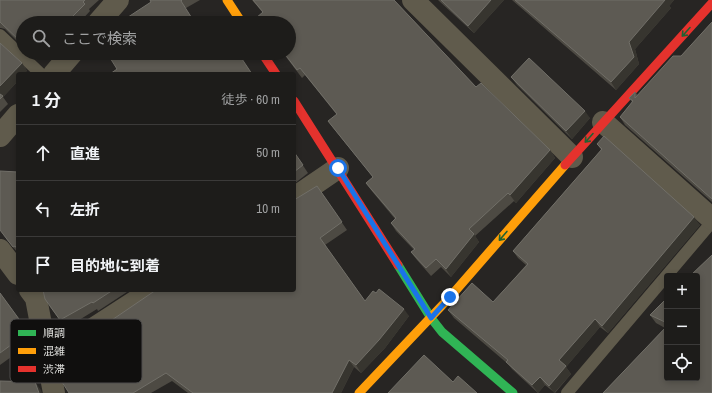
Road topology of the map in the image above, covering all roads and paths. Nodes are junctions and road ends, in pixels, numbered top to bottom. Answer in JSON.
{"nodes":[{"id":1,"x":118,"y":0,"type":"edge"},
{"id":2,"x":227,"y":0,"type":"edge"},
{"id":3,"x":413,"y":0,"type":"edge"},
{"id":4,"x":712,"y":3,"type":"edge"},
{"id":5,"x":104,"y":16,"type":"edge"},
{"id":6,"x":237,"y":16,"type":"edge"},
{"id":7,"x":0,"y":35,"type":"edge"},
{"id":8,"x":16,"y":50,"type":"edge"},
{"id":9,"x":26,"y":60,"type":"edge"},
{"id":10,"x":66,"y":60,"type":"edge"},
{"id":11,"x":267,"y":60,"type":"edge"},
{"id":12,"x":39,"y":72,"type":"edge"},
{"id":13,"x":56,"y":72,"type":"edge"},
{"id":14,"x":275,"y":72,"type":"edge"},
{"id":15,"x":296,"y":104,"type":"edge"},
{"id":16,"x":16,"y":117,"type":"edge"},
{"id":17,"x":603,"y":122,"type":"junction"},
{"id":18,"x":0,"y":136,"type":"edge"},
{"id":19,"x":572,"y":157,"type":"junction"},
{"id":20,"x":338,"y":168,"type":"junction"},
{"id":21,"x":296,"y":197,"type":"edge"},
{"id":22,"x":712,"y":221,"type":"edge"},
{"id":23,"x":0,"y":250,"type":"edge"},
{"id":24,"x":16,"y":271,"type":"edge"},
{"id":25,"x":32,"y":292,"type":"edge"},
{"id":26,"x":150,"y":292,"type":"edge"},
{"id":27,"x":431,"y":318,"type":"junction"},
{"id":28,"x":40,"y":319,"type":"edge"},
{"id":29,"x":108,"y":319,"type":"edge"},
{"id":30,"x":52,"y":383,"type":"edge"},
{"id":31,"x":54,"y":393,"type":"edge"},
{"id":32,"x":359,"y":393,"type":"edge"},
{"id":33,"x":513,"y":393,"type":"edge"},
{"id":34,"x":567,"y":393,"type":"edge"}],
"edges":[{"from":1,"to":5,"type":"street"},
{"from":2,"to":6,"type":"street"},
{"from":3,"to":19,"type":"street"},
{"from":4,"to":17,"type":"street","one_way":true},
{"from":7,"to":8,"type":"lane"},
{"from":9,"to":12,"type":"lane"},
{"from":10,"to":13,"type":"street"},
{"from":11,"to":14,"type":"street"},
{"from":15,"to":20,"type":"street"},
{"from":16,"to":18,"type":"street"},
{"from":17,"to":19,"type":"street","one_way":true},
{"from":17,"to":22,"type":"street"},
{"from":19,"to":27,"type":"street","one_way":true},
{"from":20,"to":21,"type":"street"},
{"from":20,"to":27,"type":"street"},
{"from":22,"to":34,"type":"lane"},
{"from":23,"to":24,"type":"street"},
{"from":25,"to":28,"type":"street"},
{"from":26,"to":29,"type":"street"},
{"from":27,"to":32,"type":"street"},
{"from":27,"to":33,"type":"street"},
{"from":30,"to":31,"type":"street"}]}
